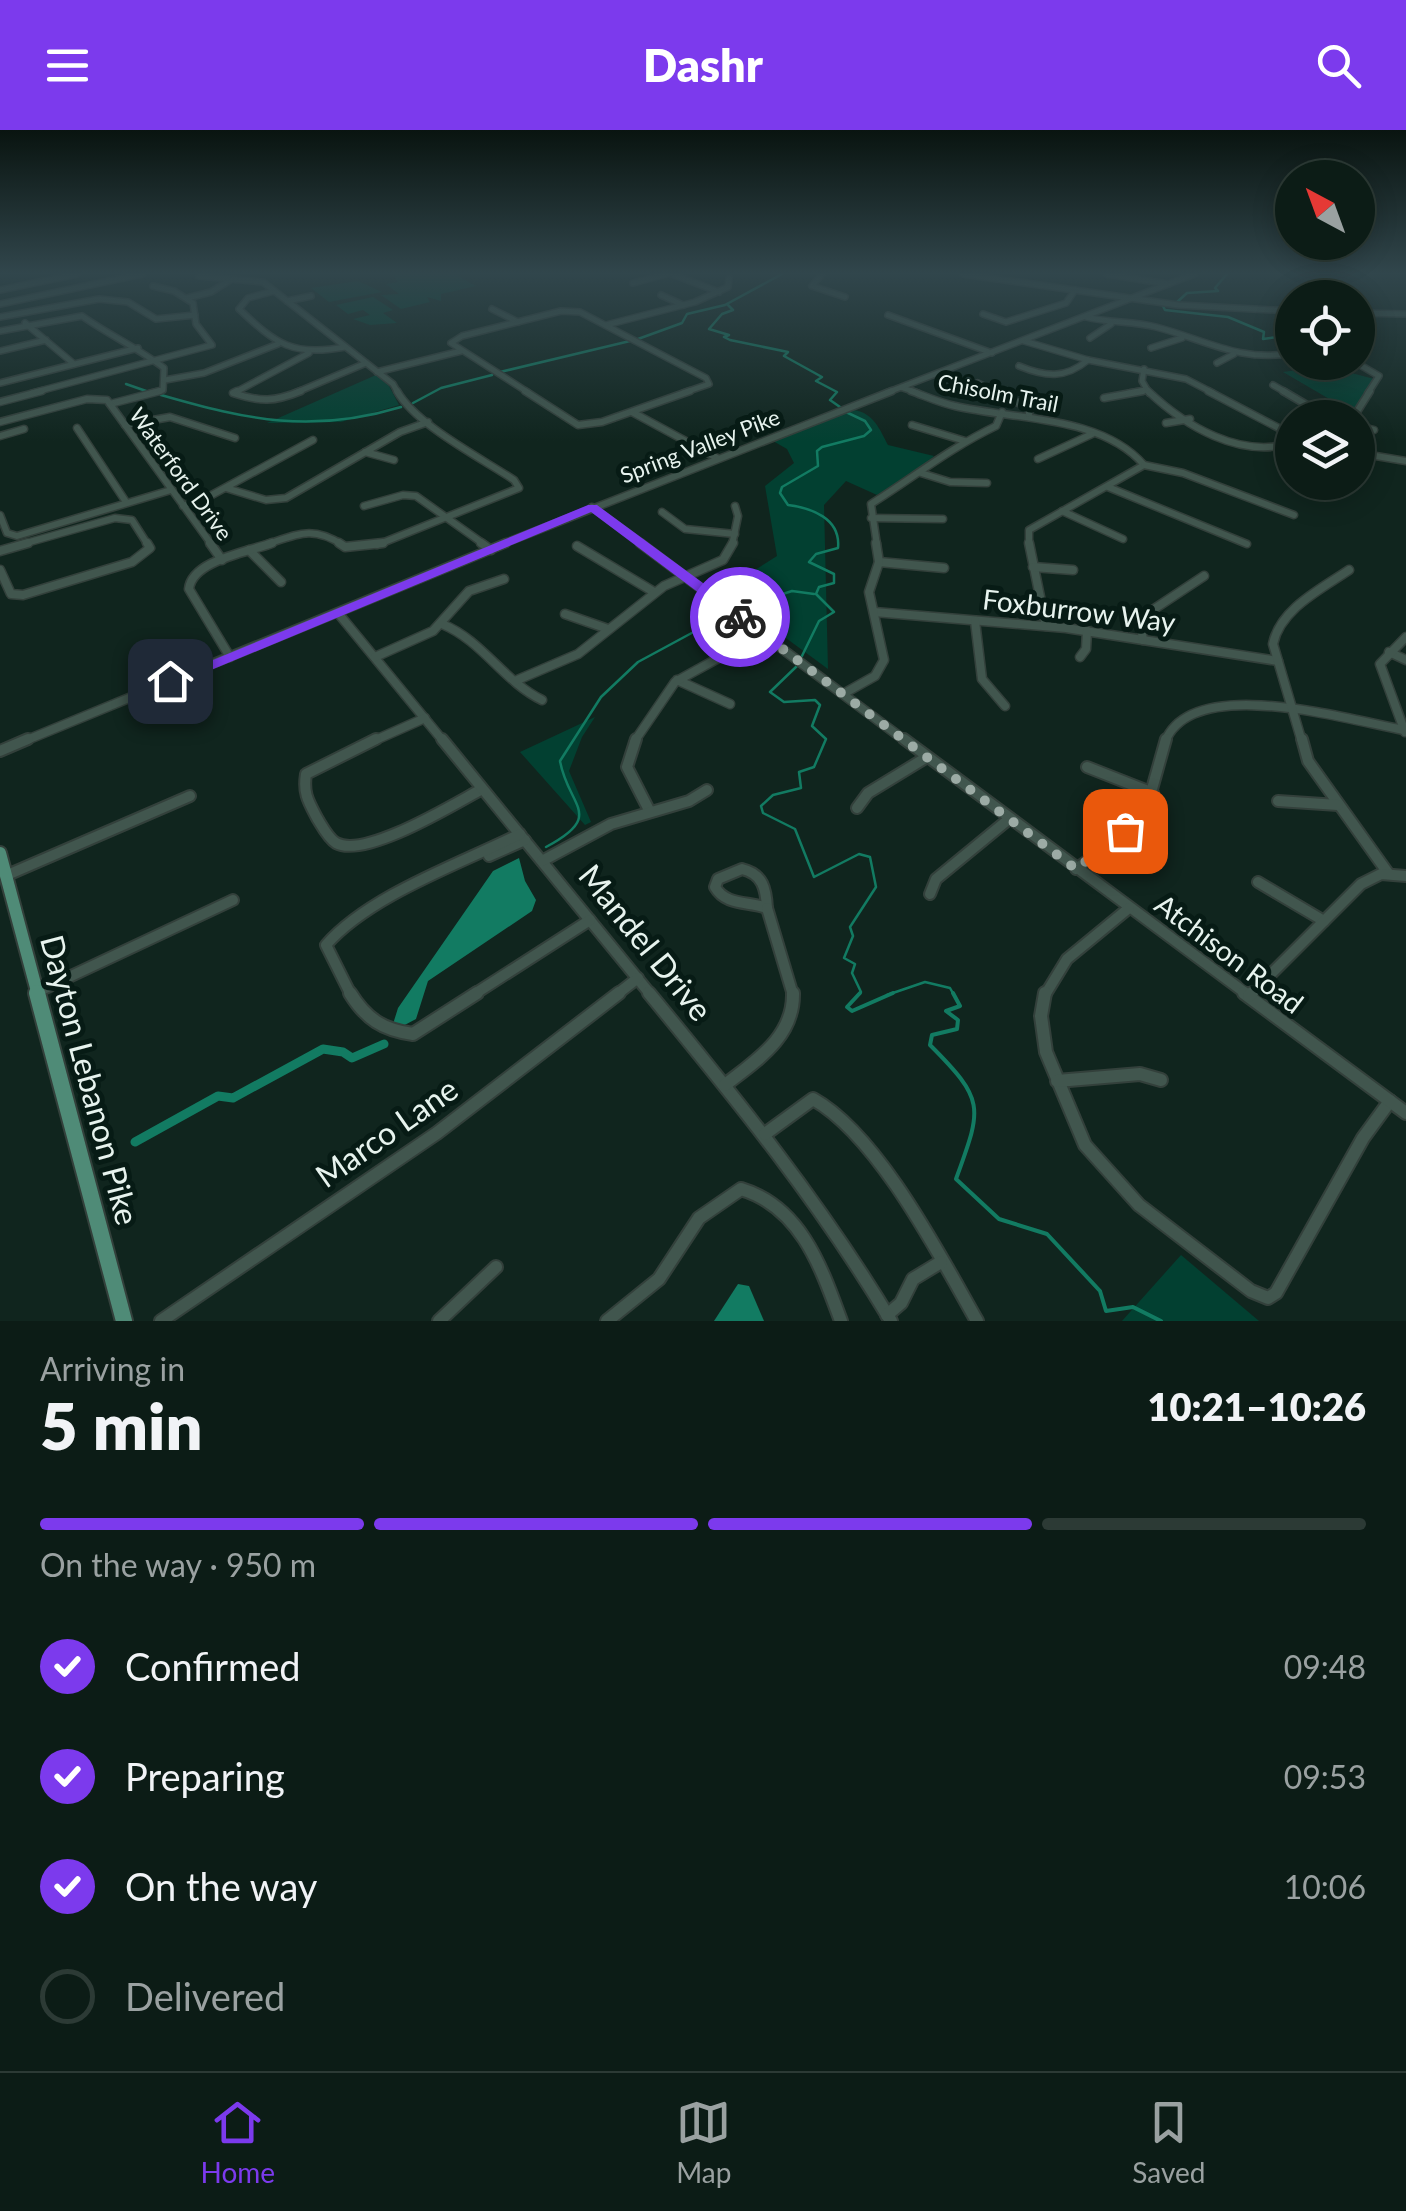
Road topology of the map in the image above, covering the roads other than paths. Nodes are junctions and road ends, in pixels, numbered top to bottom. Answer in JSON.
{"nodes":[{"id":1,"x":33,"y":330,"type":"edge"},
{"id":2,"x":101,"y":330,"type":"edge"},
{"id":3,"x":200,"y":330,"type":"edge"},
{"id":4,"x":262,"y":330,"type":"edge"},
{"id":5,"x":323,"y":330,"type":"edge"},
{"id":6,"x":491,"y":330,"type":"edge"},
{"id":7,"x":615,"y":330,"type":"edge"},
{"id":8,"x":928,"y":330,"type":"edge"},
{"id":9,"x":1054,"y":330,"type":"edge"},
{"id":10,"x":1103,"y":330,"type":"edge"},
{"id":11,"x":1161,"y":330,"type":"edge"},
{"id":12,"x":1185,"y":337,"type":"junction"},
{"id":13,"x":1090,"y":338,"type":"dead end"},
{"id":14,"x":46,"y":340,"type":"junction"},
{"id":15,"x":1024,"y":341,"type":"junction"},
{"id":16,"x":278,"y":344,"type":"junction"},
{"id":17,"x":345,"y":347,"type":"junction"},
{"id":18,"x":139,"y":348,"type":"junction"},
{"id":19,"x":1151,"y":348,"type":"dead end"},
{"id":20,"x":0,"y":351,"type":"edge"},
{"id":21,"x":461,"y":351,"type":"junction"},
{"id":22,"x":310,"y":353,"type":"junction"},
{"id":23,"x":992,"y":353,"type":"junction"},
{"id":24,"x":1234,"y":354,"type":"junction"},
{"id":25,"x":1275,"y":357,"type":"edge"},
{"id":26,"x":1088,"y":360,"type":"junction"},
{"id":27,"x":157,"y":361,"type":"junction"},
{"id":28,"x":1217,"y":363,"type":"dead end"},
{"id":29,"x":74,"y":364,"type":"junction"},
{"id":30,"x":366,"y":364,"type":"junction"},
{"id":31,"x":1019,"y":366,"type":"dead end"},
{"id":32,"x":1144,"y":369,"type":"junction"},
{"id":33,"x":377,"y":372,"type":"junction"},
{"id":34,"x":1375,"y":374,"type":"edge"},
{"id":35,"x":165,"y":380,"type":"junction"},
{"id":36,"x":0,"y":383,"type":"edge"},
{"id":37,"x":978,"y":383,"type":"dead end"},
{"id":38,"x":1273,"y":386,"type":"dead end"},
{"id":39,"x":902,"y":388,"type":"junction"},
{"id":40,"x":1147,"y":390,"type":"junction"},
{"id":41,"x":1104,"y":398,"type":"dead end"},
{"id":42,"x":1298,"y":400,"type":"edge"},
{"id":43,"x":1364,"y":400,"type":"edge"},
{"id":44,"x":0,"y":402,"type":"edge"},
{"id":45,"x":110,"y":404,"type":"junction"},
{"id":46,"x":632,"y":412,"type":"junction"},
{"id":47,"x":1002,"y":412,"type":"junction"},
{"id":48,"x":1030,"y":414,"type":"junction"},
{"id":49,"x":1190,"y":419,"type":"junction"},
{"id":50,"x":0,"y":422,"type":"edge"},
{"id":51,"x":428,"y":422,"type":"junction"},
{"id":52,"x":1166,"y":422,"type":"dead end"},
{"id":53,"x":912,"y":424,"type":"dead end"},
{"id":54,"x":125,"y":425,"type":"junction"},
{"id":55,"x":1275,"y":425,"type":"edge"},
{"id":56,"x":77,"y":428,"type":"dead end"},
{"id":57,"x":24,"y":429,"type":"dead end"},
{"id":58,"x":1092,"y":434,"type":"junction"},
{"id":59,"x":0,"y":436,"type":"edge"},
{"id":60,"x":235,"y":438,"type":"dead end"},
{"id":61,"x":313,"y":440,"type":"dead end"},
{"id":62,"x":965,"y":440,"type":"junction"},
{"id":63,"x":1254,"y":448,"type":"junction"},
{"id":64,"x":1275,"y":448,"type":"edge"},
{"id":65,"x":365,"y":452,"type":"junction"},
{"id":66,"x":1375,"y":456,"type":"edge"},
{"id":67,"x":716,"y":458,"type":"junction"},
{"id":68,"x":1256,"y":458,"type":"dead end"},
{"id":69,"x":1038,"y":459,"type":"dead end"},
{"id":70,"x":394,"y":460,"type":"dead end"},
{"id":71,"x":1406,"y":460,"type":"edge"},
{"id":72,"x":1144,"y":465,"type":"junction"},
{"id":73,"x":921,"y":473,"type":"junction"},
{"id":74,"x":987,"y":483,"type":"dead end"},
{"id":75,"x":1108,"y":487,"type":"junction"},
{"id":76,"x":226,"y":488,"type":"junction"},
{"id":77,"x":171,"y":490,"type":"junction"},
{"id":78,"x":126,"y":502,"type":"junction"},
{"id":79,"x":183,"y":506,"type":"junction"},
{"id":80,"x":364,"y":506,"type":"dead end"},
{"id":81,"x":735,"y":506,"type":"dead end"},
{"id":82,"x":592,"y":507,"type":"junction"},
{"id":83,"x":1062,"y":511,"type":"junction"},
{"id":84,"x":662,"y":512,"type":"dead end"},
{"id":85,"x":0,"y":516,"type":"edge"},
{"id":86,"x":1294,"y":516,"type":"dead end"},
{"id":87,"x":448,"y":518,"type":"junction"},
{"id":88,"x":871,"y":518,"type":"junction"},
{"id":89,"x":943,"y":519,"type":"dead end"},
{"id":90,"x":734,"y":534,"type":"junction"},
{"id":91,"x":1123,"y":539,"type":"dead end"},
{"id":92,"x":1247,"y":544,"type":"dead end"},
{"id":93,"x":578,"y":546,"type":"dead end"},
{"id":94,"x":249,"y":550,"type":"junction"},
{"id":95,"x":492,"y":550,"type":"junction"},
{"id":96,"x":0,"y":551,"type":"edge"},
{"id":97,"x":222,"y":560,"type":"junction"},
{"id":98,"x":879,"y":562,"type":"junction"},
{"id":99,"x":1033,"y":567,"type":"junction"},
{"id":100,"x":944,"y":568,"type":"dead end"},
{"id":101,"x":0,"y":570,"type":"edge"},
{"id":102,"x":1072,"y":570,"type":"dead end"},
{"id":103,"x":1349,"y":570,"type":"dead end"},
{"id":104,"x":685,"y":576,"type":"junction"},
{"id":105,"x":1204,"y":576,"type":"dead end"},
{"id":106,"x":504,"y":580,"type":"dead end"},
{"id":107,"x":281,"y":582,"type":"dead end"},
{"id":108,"x":654,"y":592,"type":"junction"},
{"id":109,"x":874,"y":612,"type":"junction"},
{"id":110,"x":338,"y":613,"type":"junction"},
{"id":111,"x":565,"y":614,"type":"dead end"},
{"id":112,"x":975,"y":620,"type":"junction"},
{"id":113,"x":442,"y":624,"type":"junction"},
{"id":114,"x":1046,"y":626,"type":"junction"},
{"id":115,"x":608,"y":629,"type":"junction"},
{"id":116,"x":1087,"y":631,"type":"junction"},
{"id":117,"x":762,"y":634,"type":"junction"},
{"id":118,"x":1406,"y":636,"type":"edge"},
{"id":119,"x":1142,"y":640,"type":"junction"},
{"id":120,"x":1388,"y":652,"type":"junction"},
{"id":121,"x":230,"y":657,"type":"junction"},
{"id":122,"x":375,"y":657,"type":"junction"},
{"id":123,"x":1080,"y":657,"type":"dead end"},
{"id":124,"x":1406,"y":660,"type":"edge"},
{"id":125,"x":1278,"y":661,"type":"junction"},
{"id":126,"x":677,"y":680,"type":"junction"},
{"id":127,"x":515,"y":681,"type":"junction"},
{"id":128,"x":842,"y":694,"type":"junction"},
{"id":129,"x":542,"y":700,"type":"dead end"},
{"id":130,"x":730,"y":704,"type":"dead end"},
{"id":131,"x":1004,"y":706,"type":"dead end"},
{"id":132,"x":1292,"y":712,"type":"junction"},
{"id":133,"x":425,"y":718,"type":"junction"},
{"id":134,"x":1405,"y":732,"type":"edge"},
{"id":135,"x":0,"y":751,"type":"edge"},
{"id":136,"x":927,"y":758,"type":"junction"},
{"id":137,"x":1086,"y":767,"type":"dead end"},
{"id":138,"x":482,"y":789,"type":"junction"},
{"id":139,"x":707,"y":790,"type":"dead end"},
{"id":140,"x":1153,"y":794,"type":"junction"},
{"id":141,"x":190,"y":796,"type":"dead end"},
{"id":142,"x":1278,"y":801,"type":"dead end"},
{"id":143,"x":1338,"y":805,"type":"junction"},
{"id":144,"x":857,"y":808,"type":"dead end"},
{"id":145,"x":650,"y":812,"type":"junction"},
{"id":146,"x":1008,"y":819,"type":"junction"},
{"id":147,"x":522,"y":837,"type":"junction"},
{"id":148,"x":0,"y":853,"type":"edge"},
{"id":149,"x":472,"y":861,"type":"joint"},
{"id":150,"x":542,"y":861,"type":"junction"},
{"id":151,"x":1076,"y":869,"type":"junction"},
{"id":152,"x":1388,"y":873,"type":"junction"},
{"id":153,"x":5,"y":876,"type":"junction"},
{"id":154,"x":1406,"y":876,"type":"edge"},
{"id":155,"x":1258,"y":882,"type":"dead end"},
{"id":156,"x":930,"y":894,"type":"dead end"},
{"id":157,"x":234,"y":900,"type":"dead end"},
{"id":158,"x":767,"y":908,"type":"junction"},
{"id":159,"x":1129,"y":908,"type":"junction"},
{"id":160,"x":590,"y":920,"type":"junction"},
{"id":161,"x":1324,"y":920,"type":"junction"},
{"id":162,"x":638,"y":978,"type":"junction"},
{"id":163,"x":35,"y":994,"type":"junction"},
{"id":164,"x":1249,"y":996,"type":"junction"},
{"id":165,"x":1162,"y":1080,"type":"dead end"},
{"id":166,"x":1057,"y":1081,"type":"junction"},
{"id":167,"x":725,"y":1085,"type":"junction"},
{"id":168,"x":1390,"y":1101,"type":"junction"},
{"id":169,"x":1406,"y":1113,"type":"edge"},
{"id":170,"x":765,"y":1134,"type":"junction"},
{"id":171,"x":941,"y":1262,"type":"junction"},
{"id":172,"x":496,"y":1268,"type":"dead end"},
{"id":173,"x":889,"y":1318,"type":"edge"},
{"id":174,"x":124,"y":1321,"type":"edge"},
{"id":175,"x":160,"y":1321,"type":"edge"},
{"id":176,"x":438,"y":1321,"type":"edge"},
{"id":177,"x":608,"y":1321,"type":"edge"},
{"id":178,"x":840,"y":1321,"type":"edge"},
{"id":179,"x":977,"y":1321,"type":"edge"}],
"edges":[{"from":1,"to":14,"type":"street"},
{"from":2,"to":18,"type":"street"},
{"from":3,"to":27,"type":"street"},
{"from":4,"to":16,"type":"street"},
{"from":5,"to":17,"type":"street"},
{"from":6,"to":21,"type":"street"},
{"from":7,"to":46,"type":"street"},
{"from":8,"to":23,"type":"street"},
{"from":9,"to":15,"type":"street","name":"Spring Valley Pike"},
{"from":10,"to":13,"type":"street"},
{"from":11,"to":12,"type":"street"},
{"from":12,"to":19,"type":"street"},
{"from":12,"to":24,"type":"street"},
{"from":14,"to":20,"type":"street"},
{"from":14,"to":29,"type":"street"},
{"from":15,"to":23,"type":"street","name":"Spring Valley Pike"},
{"from":15,"to":26,"type":"street"},
{"from":16,"to":22,"type":"street"},
{"from":16,"to":35,"type":"street"},
{"from":17,"to":22,"type":"street"},
{"from":17,"to":30,"type":"street"},
{"from":18,"to":27,"type":"street"},
{"from":18,"to":29,"type":"street"},
{"from":21,"to":33,"type":"street"},
{"from":21,"to":46,"type":"street"},
{"from":22,"to":30,"type":"street"},
{"from":23,"to":39,"type":"street","name":"Spring Valley Pike"},
{"from":24,"to":25,"type":"street"},
{"from":24,"to":28,"type":"street"},
{"from":26,"to":31,"type":"street"},
{"from":26,"to":32,"type":"street"},
{"from":27,"to":35,"type":"street"},
{"from":27,"to":44,"type":"street"},
{"from":29,"to":36,"type":"street"},
{"from":30,"to":33,"type":"street"},
{"from":32,"to":40,"type":"street"},
{"from":32,"to":55,"type":"street"},
{"from":33,"to":51,"type":"street"},
{"from":34,"to":43,"type":"street"},
{"from":35,"to":45,"type":"street"},
{"from":37,"to":48,"type":"street"},
{"from":38,"to":42,"type":"street"},
{"from":39,"to":47,"type":"street","name":"Chisolm Trail"},
{"from":39,"to":67,"type":"street","name":"Spring Valley Pike"},
{"from":40,"to":41,"type":"street"},
{"from":40,"to":49,"type":"street"},
{"from":45,"to":50,"type":"street","name":"Waterford Drive"},
{"from":45,"to":54,"type":"street","name":"Waterford Drive"},
{"from":46,"to":67,"type":"street"},
{"from":47,"to":48,"type":"street","name":"Chisolm Trail"},
{"from":47,"to":62,"type":"street"},
{"from":48,"to":58,"type":"street","name":"Chisolm Trail"},
{"from":49,"to":52,"type":"street"},
{"from":49,"to":63,"type":"street"},
{"from":51,"to":65,"type":"street"},
{"from":51,"to":87,"type":"street"},
{"from":53,"to":62,"type":"street"},
{"from":54,"to":60,"type":"street"},
{"from":54,"to":77,"type":"street","name":"Waterford Drive"},
{"from":56,"to":78,"type":"street"},
{"from":57,"to":59,"type":"street"},
{"from":58,"to":69,"type":"street"},
{"from":58,"to":72,"type":"street","name":"Chisolm Trail"},
{"from":61,"to":76,"type":"street"},
{"from":62,"to":73,"type":"street"},
{"from":63,"to":64,"type":"street"},
{"from":63,"to":68,"type":"street"},
{"from":65,"to":70,"type":"street"},
{"from":65,"to":76,"type":"street"},
{"from":66,"to":71,"type":"street"},
{"from":67,"to":82,"type":"street","name":"Spring Valley Pike"},
{"from":72,"to":75,"type":"street"},
{"from":72,"to":86,"type":"street"},
{"from":73,"to":74,"type":"street"},
{"from":73,"to":88,"type":"street"},
{"from":75,"to":83,"type":"street"},
{"from":75,"to":92,"type":"street"},
{"from":76,"to":79,"type":"street"},
{"from":77,"to":78,"type":"street"},
{"from":77,"to":79,"type":"street","name":"Waterford Drive"},
{"from":78,"to":85,"type":"street"},
{"from":79,"to":97,"type":"street","name":"Waterford Drive"},
{"from":80,"to":87,"type":"street"},
{"from":81,"to":90,"type":"street"},
{"from":82,"to":95,"type":"street","name":"Spring Valley Pike"},
{"from":82,"to":104,"type":"street","name":"Atchison Road"},
{"from":83,"to":91,"type":"street"},
{"from":83,"to":99,"type":"street"},
{"from":84,"to":90,"type":"street"},
{"from":87,"to":94,"type":"street"},
{"from":87,"to":95,"type":"street"},
{"from":88,"to":89,"type":"street"},
{"from":88,"to":98,"type":"street"},
{"from":90,"to":104,"type":"street"},
{"from":93,"to":108,"type":"street"},
{"from":94,"to":97,"type":"street"},
{"from":94,"to":107,"type":"street"},
{"from":95,"to":110,"type":"street","name":"Spring Valley Pike"},
{"from":96,"to":101,"type":"street"},
{"from":97,"to":121,"type":"street"},
{"from":98,"to":100,"type":"street"},
{"from":98,"to":109,"type":"street"},
{"from":99,"to":102,"type":"street"},
{"from":99,"to":114,"type":"street"},
{"from":103,"to":125,"type":"street"},
{"from":104,"to":108,"type":"street"},
{"from":104,"to":117,"type":"street","name":"Atchison Road"},
{"from":105,"to":119,"type":"street"},
{"from":106,"to":113,"type":"street"},
{"from":108,"to":115,"type":"street"},
{"from":109,"to":112,"type":"street","name":"Foxburrow Way"},
{"from":109,"to":128,"type":"street"},
{"from":110,"to":121,"type":"street","name":"Spring Valley Pike"},
{"from":110,"to":122,"type":"street","name":"Mandel Drive"},
{"from":111,"to":115,"type":"street"},
{"from":112,"to":114,"type":"street","name":"Foxburrow Way"},
{"from":112,"to":131,"type":"street"},
{"from":113,"to":122,"type":"street"},
{"from":113,"to":127,"type":"street"},
{"from":114,"to":116,"type":"street","name":"Foxburrow Way"},
{"from":115,"to":127,"type":"street"},
{"from":116,"to":119,"type":"street","name":"Foxburrow Way"},
{"from":116,"to":123,"type":"street"},
{"from":117,"to":126,"type":"street"},
{"from":117,"to":128,"type":"street","name":"Atchison Road"},
{"from":118,"to":120,"type":"street"},
{"from":119,"to":125,"type":"street","name":"Foxburrow Way"},
{"from":120,"to":124,"type":"street"},
{"from":120,"to":134,"type":"street"},
{"from":121,"to":135,"type":"street","name":"Spring Valley Pike"},
{"from":122,"to":133,"type":"street","name":"Mandel Drive"},
{"from":125,"to":132,"type":"street"},
{"from":126,"to":130,"type":"street"},
{"from":126,"to":145,"type":"street"},
{"from":127,"to":129,"type":"street"},
{"from":128,"to":136,"type":"street","name":"Atchison Road"},
{"from":132,"to":134,"type":"street"},
{"from":132,"to":140,"type":"street"},
{"from":132,"to":143,"type":"street"},
{"from":133,"to":138,"type":"street","name":"Mandel Drive"},
{"from":133,"to":138,"type":"street"},
{"from":136,"to":144,"type":"street"},
{"from":136,"to":146,"type":"street","name":"Atchison Road"},
{"from":137,"to":140,"type":"street"},
{"from":138,"to":147,"type":"street","name":"Mandel Drive"},
{"from":139,"to":145,"type":"street"},
{"from":140,"to":151,"type":"street"},
{"from":141,"to":153,"type":"street"},
{"from":142,"to":143,"type":"street"},
{"from":143,"to":152,"type":"street"},
{"from":145,"to":150,"type":"street"},
{"from":146,"to":151,"type":"street","name":"Atchison Road"},
{"from":146,"to":156,"type":"street"},
{"from":147,"to":149,"type":"street"},
{"from":147,"to":150,"type":"street","name":"Mandel Drive"},
{"from":148,"to":153,"type":"main road","name":"Dayton Lebanon Pike"},
{"from":149,"to":160,"type":"street"},
{"from":150,"to":160,"type":"street","name":"Mandel Drive"},
{"from":151,"to":159,"type":"street","name":"Atchison Road"},
{"from":152,"to":154,"type":"street"},
{"from":152,"to":161,"type":"street"},
{"from":153,"to":163,"type":"main road","name":"Dayton Lebanon Pike"},
{"from":155,"to":161,"type":"street"},
{"from":157,"to":163,"type":"street"},
{"from":158,"to":158,"type":"street"},
{"from":158,"to":167,"type":"street"},
{"from":159,"to":164,"type":"street","name":"Atchison Road"},
{"from":159,"to":166,"type":"street"},
{"from":160,"to":162,"type":"street","name":"Mandel Drive"},
{"from":161,"to":164,"type":"street"},
{"from":162,"to":167,"type":"street","name":"Mandel Drive"},
{"from":162,"to":175,"type":"street","name":"Marco Lane"},
{"from":163,"to":174,"type":"main road","name":"Dayton Lebanon Pike"},
{"from":164,"to":168,"type":"street","name":"Atchison Road"},
{"from":165,"to":166,"type":"street"},
{"from":166,"to":168,"type":"street"},
{"from":167,"to":170,"type":"street","name":"Mandel Drive"},
{"from":168,"to":169,"type":"street","name":"Atchison Road"},
{"from":170,"to":171,"type":"street"},
{"from":170,"to":173,"type":"street","name":"Mandel Drive"},
{"from":171,"to":173,"type":"street"},
{"from":171,"to":179,"type":"street"},
{"from":172,"to":176,"type":"street"},
{"from":177,"to":178,"type":"street"}]}
